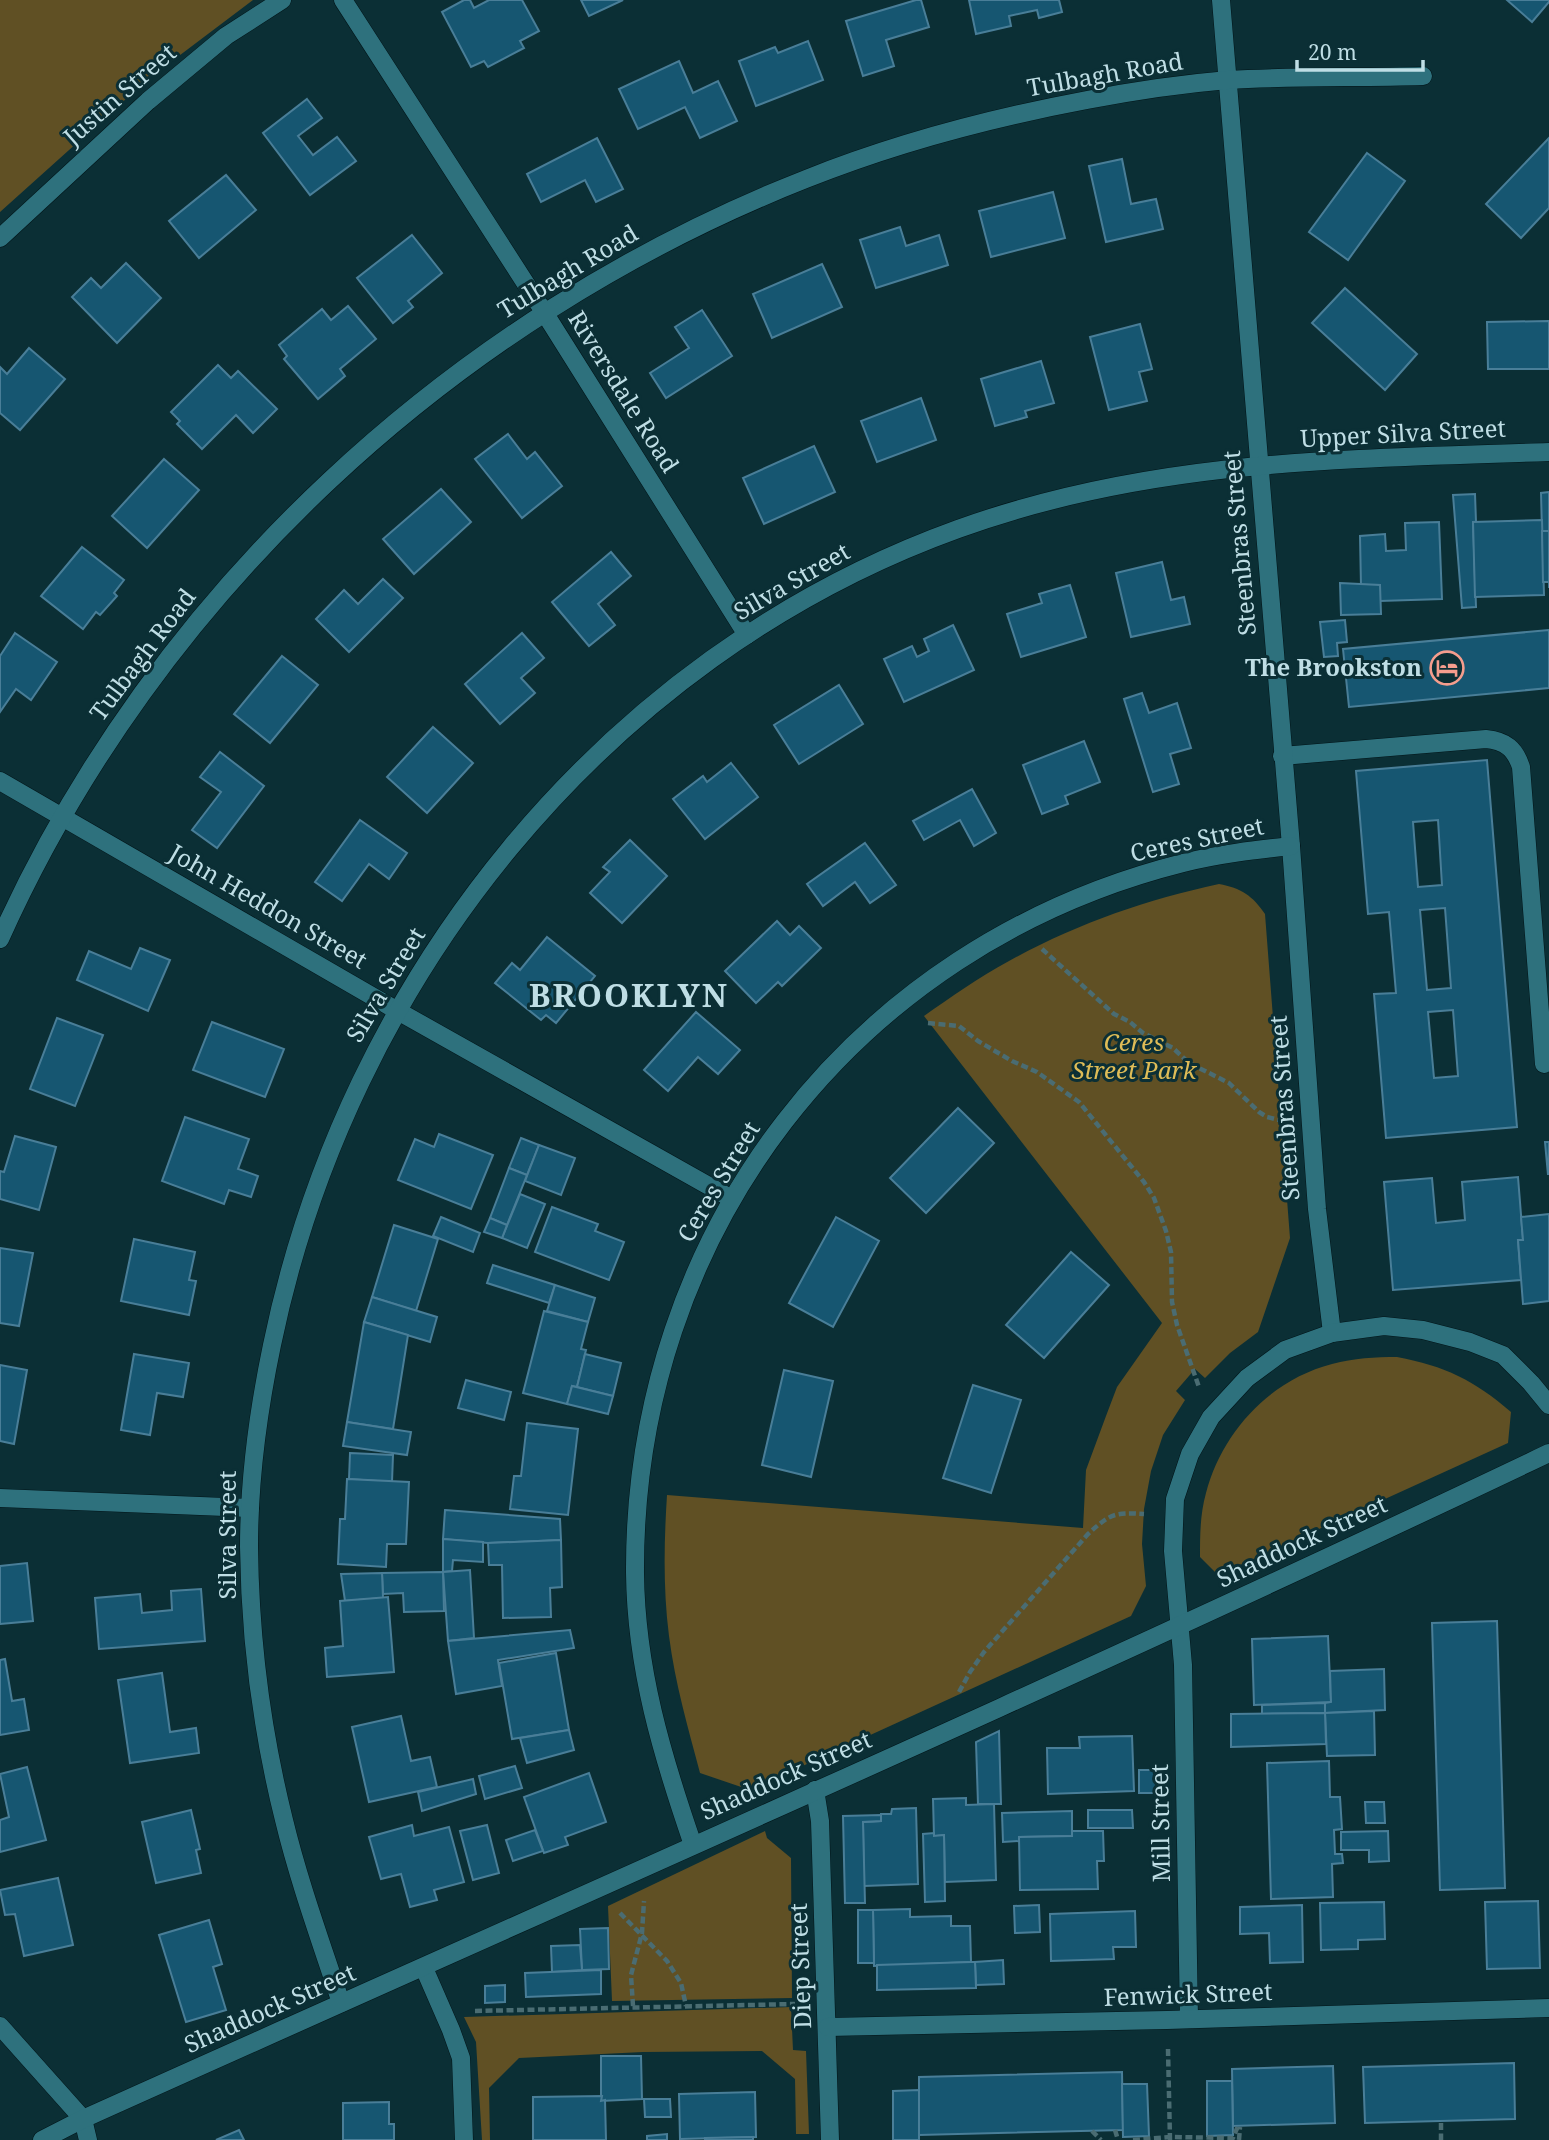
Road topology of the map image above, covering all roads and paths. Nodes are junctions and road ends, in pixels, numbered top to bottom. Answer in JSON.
{"nodes":[{"id":1,"x":282,"y":0,"type":"edge"},
{"id":2,"x":343,"y":0,"type":"edge"},
{"id":3,"x":1221,"y":0,"type":"edge"},
{"id":4,"x":1423,"y":76,"type":"dead end"},
{"id":5,"x":1227,"y":80,"type":"junction"},
{"id":6,"x":0,"y":238,"type":"edge"},
{"id":7,"x":544,"y":312,"type":"junction"},
{"id":8,"x":1549,"y":452,"type":"edge"},
{"id":9,"x":1258,"y":465,"type":"junction"},
{"id":10,"x":747,"y":635,"type":"junction"},
{"id":11,"x":1282,"y":756,"type":"junction"},
{"id":12,"x":0,"y":781,"type":"edge"},
{"id":13,"x":61,"y":817,"type":"junction"},
{"id":14,"x":1291,"y":846,"type":"junction"},
{"id":15,"x":1024,"y":922,"type":"junction"},
{"id":16,"x":0,"y":939,"type":"edge"},
{"id":17,"x":898,"y":1005,"type":"junction"},
{"id":18,"x":396,"y":1010,"type":"junction"},
{"id":19,"x":1544,"y":1064,"type":"dead end"},
{"id":20,"x":1311,"y":1124,"type":"junction"},
{"id":21,"x":732,"y":1199,"type":"junction"},
{"id":22,"x":1332,"y":1334,"type":"junction"},
{"id":23,"x":1549,"y":1405,"type":"edge"},
{"id":24,"x":1211,"y":1417,"type":"junction"},
{"id":25,"x":1549,"y":1453,"type":"edge"},
{"id":26,"x":0,"y":1498,"type":"edge"},
{"id":27,"x":250,"y":1508,"type":"junction"},
{"id":28,"x":1175,"y":1516,"type":"junction"},
{"id":29,"x":1179,"y":1627,"type":"junction"},
{"id":30,"x":949,"y":1730,"type":"junction"},
{"id":31,"x":815,"y":1790,"type":"junction"},
{"id":32,"x":693,"y":1845,"type":"junction"},
{"id":33,"x":648,"y":1866,"type":"junction"},
{"id":34,"x":592,"y":1891,"type":"junction"},
{"id":35,"x":642,"y":1933,"type":"junction"},
{"id":36,"x":424,"y":1968,"type":"junction"},
{"id":37,"x":341,"y":2003,"type":"junction"},
{"id":38,"x":827,"y":2004,"type":"junction"},
{"id":39,"x":686,"y":2006,"type":"junction"},
{"id":40,"x":633,"y":2007,"type":"junction"},
{"id":41,"x":1549,"y":2008,"type":"edge"},
{"id":42,"x":443,"y":2012,"type":"junction"},
{"id":43,"x":1167,"y":2020,"type":"junction"},
{"id":44,"x":1189,"y":2020,"type":"junction"},
{"id":45,"x":0,"y":2026,"type":"edge"},
{"id":46,"x":828,"y":2027,"type":"junction"},
{"id":47,"x":83,"y":2119,"type":"junction"},
{"id":48,"x":1441,"y":2123,"type":"dead end"},
{"id":49,"x":1115,"y":2130,"type":"dead end"},
{"id":50,"x":1092,"y":2131,"type":"dead end"},
{"id":51,"x":1170,"y":2139,"type":"edge"},
{"id":52,"x":42,"y":2140,"type":"edge"},
{"id":53,"x":89,"y":2140,"type":"edge"},
{"id":54,"x":464,"y":2140,"type":"edge"},
{"id":55,"x":830,"y":2140,"type":"edge"},
{"id":56,"x":1101,"y":2140,"type":"edge"},
{"id":57,"x":1118,"y":2140,"type":"edge"},
{"id":58,"x":1133,"y":2140,"type":"edge"},
{"id":59,"x":1239,"y":2140,"type":"edge"},
{"id":60,"x":1441,"y":2140,"type":"edge"}],
"edges":[{"from":1,"to":6,"type":"street","name":"Justin Street"},
{"from":2,"to":7,"type":"street","name":"Riversdale Road"},
{"from":3,"to":5,"type":"street","name":"Steenbras Street"},
{"from":4,"to":5,"type":"street","name":"Tulbagh Road"},
{"from":5,"to":7,"type":"street","name":"Tulbagh Road"},
{"from":5,"to":9,"type":"street","name":"Steenbras Street"},
{"from":7,"to":10,"type":"street","name":"Riversdale Road"},
{"from":7,"to":13,"type":"street","name":"Tulbagh Road"},
{"from":8,"to":9,"type":"street","name":"Upper Silva Street"},
{"from":9,"to":10,"type":"street","name":"Silva Street"},
{"from":9,"to":11,"type":"street","name":"Steenbras Street"},
{"from":10,"to":18,"type":"street","name":"Silva Street"},
{"from":11,"to":14,"type":"street","name":"Steenbras Street"},
{"from":11,"to":19,"type":"street"},
{"from":12,"to":13,"type":"street","name":"John Heddon Street"},
{"from":13,"to":16,"type":"street","name":"Tulbagh Road"},
{"from":13,"to":18,"type":"street","name":"John Heddon Street"},
{"from":14,"to":15,"type":"street","name":"Ceres Street"},
{"from":14,"to":20,"type":"street","name":"Steenbras Street"},
{"from":15,"to":17,"type":"street","name":"Ceres Street"},
{"from":15,"to":20,"type":"path"},
{"from":17,"to":21,"type":"street","name":"Ceres Street"},
{"from":17,"to":24,"type":"path"},
{"from":18,"to":21,"type":"street","name":"John Heddon Street"},
{"from":18,"to":27,"type":"street","name":"Silva Street"},
{"from":20,"to":22,"type":"street","name":"Steenbras Street"},
{"from":21,"to":32,"type":"street","name":"Ceres Street"},
{"from":22,"to":23,"type":"street","name":"Mill Street"},
{"from":22,"to":24,"type":"street","name":"Mill Street"},
{"from":24,"to":28,"type":"street","name":"Mill Street"},
{"from":25,"to":29,"type":"street","name":"Shaddock Street"},
{"from":26,"to":27,"type":"street"},
{"from":27,"to":37,"type":"street","name":"Silva Street"},
{"from":28,"to":29,"type":"street","name":"Mill Street"},
{"from":28,"to":30,"type":"path"},
{"from":29,"to":30,"type":"street","name":"Shaddock Street"},
{"from":29,"to":44,"type":"street","name":"Mill Street"},
{"from":30,"to":31,"type":"street","name":"Shaddock Street"},
{"from":31,"to":32,"type":"street","name":"Shaddock Street"},
{"from":31,"to":38,"type":"street","name":"Diep Street"},
{"from":32,"to":33,"type":"street","name":"Shaddock Street"},
{"from":33,"to":34,"type":"street","name":"Shaddock Street"},
{"from":33,"to":35,"type":"path"},
{"from":34,"to":35,"type":"path"},
{"from":34,"to":36,"type":"street","name":"Shaddock Street"},
{"from":35,"to":39,"type":"path"},
{"from":35,"to":40,"type":"path"},
{"from":36,"to":37,"type":"street","name":"Shaddock Street"},
{"from":36,"to":42,"type":"street"},
{"from":37,"to":47,"type":"street","name":"Shaddock Street"},
{"from":38,"to":39,"type":"path"},
{"from":38,"to":46,"type":"street","name":"Diep Street"},
{"from":39,"to":40,"type":"path"},
{"from":40,"to":42,"type":"path"},
{"from":41,"to":44,"type":"street","name":"Fenwick Street"},
{"from":42,"to":54,"type":"street"},
{"from":43,"to":44,"type":"street","name":"Fenwick Street"},
{"from":43,"to":46,"type":"street","name":"Fenwick Street"},
{"from":43,"to":51,"type":"path"},
{"from":45,"to":47,"type":"street"},
{"from":46,"to":55,"type":"street","name":"Diep Street"},
{"from":47,"to":52,"type":"street","name":"Shaddock Street"},
{"from":47,"to":53,"type":"street"},
{"from":48,"to":60,"type":"path"},
{"from":49,"to":57,"type":"path"},
{"from":50,"to":56,"type":"path"},
{"from":51,"to":58,"type":"path"},
{"from":51,"to":59,"type":"path"}]}
